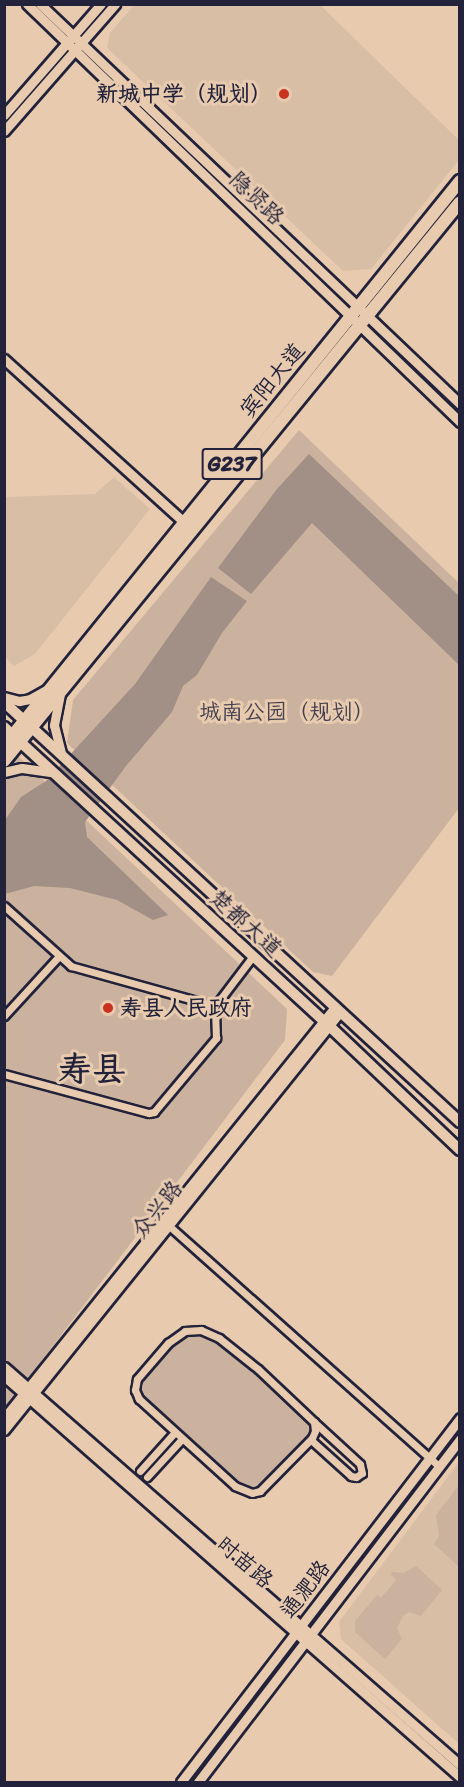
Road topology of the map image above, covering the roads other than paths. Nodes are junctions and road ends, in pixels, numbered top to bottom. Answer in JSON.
{"nodes":[{"id":1,"x":27,"y":4,"type":"edge"},
{"id":2,"x":40,"y":4,"type":"edge"},
{"id":3,"x":101,"y":4,"type":"edge"},
{"id":4,"x":115,"y":4,"type":"edge"},
{"id":5,"x":70,"y":39,"type":"junction"},
{"id":6,"x":78,"y":46,"type":"junction"},
{"id":7,"x":4,"y":115,"type":"edge"},
{"id":8,"x":4,"y":130,"type":"edge"},
{"id":9,"x":459,"y":181,"type":"edge"},
{"id":10,"x":459,"y":202,"type":"edge"},
{"id":11,"x":359,"y":316,"type":"junction"},
{"id":12,"x":4,"y":359,"type":"edge"},
{"id":13,"x":459,"y":404,"type":"edge"},
{"id":14,"x":459,"y":422,"type":"edge"},
{"id":15,"x":189,"y":526,"type":"junction"},
{"id":16,"x":59,"y":686,"type":"junction"},
{"id":17,"x":4,"y":697,"type":"edge"},
{"id":18,"x":4,"y":702,"type":"edge"},
{"id":19,"x":28,"y":724,"type":"junction"},
{"id":20,"x":13,"y":735,"type":"edge"},
{"id":21,"x":4,"y":746,"type":"edge"},
{"id":22,"x":63,"y":756,"type":"junction"},
{"id":23,"x":4,"y":761,"type":"edge"},
{"id":24,"x":4,"y":772,"type":"edge"},
{"id":25,"x":53,"y":773,"type":"junction"},
{"id":26,"x":5,"y":907,"type":"edge"},
{"id":27,"x":59,"y":956,"type":"junction"},
{"id":28,"x":253,"y":956,"type":"junction"},
{"id":29,"x":215,"y":1006,"type":"junction"},
{"id":30,"x":337,"y":1009,"type":"junction"},
{"id":31,"x":4,"y":1016,"type":"edge"},
{"id":32,"x":323,"y":1020,"type":"junction"},
{"id":33,"x":4,"y":1074,"type":"edge"},
{"id":34,"x":459,"y":1122,"type":"edge"},
{"id":35,"x":459,"y":1150,"type":"edge"},
{"id":36,"x":166,"y":1223,"type":"junction"},
{"id":37,"x":4,"y":1367,"type":"edge"},
{"id":38,"x":4,"y":1376,"type":"edge"},
{"id":39,"x":31,"y":1393,"type":"junction"},
{"id":40,"x":4,"y":1418,"type":"edge"},
{"id":41,"x":459,"y":1418,"type":"edge"},
{"id":42,"x":314,"y":1422,"type":"junction"},
{"id":43,"x":4,"y":1430,"type":"edge"},
{"id":44,"x":175,"y":1432,"type":"junction"},
{"id":45,"x":182,"y":1438,"type":"junction"},
{"id":46,"x":459,"y":1439,"type":"edge"},
{"id":47,"x":311,"y":1440,"type":"junction"},
{"id":48,"x":429,"y":1458,"type":"junction"},
{"id":49,"x":439,"y":1466,"type":"junction"},
{"id":50,"x":140,"y":1472,"type":"dead end"},
{"id":51,"x":147,"y":1477,"type":"dead end"},
{"id":52,"x":298,"y":1630,"type":"junction"},
{"id":53,"x":308,"y":1638,"type":"junction"},
{"id":54,"x":459,"y":1765,"type":"edge"},
{"id":55,"x":459,"y":1777,"type":"edge"},
{"id":56,"x":181,"y":1782,"type":"edge"},
{"id":57,"x":198,"y":1782,"type":"edge"}],
"edges":[{"from":1,"to":5,"type":"street","name":"隐贤路"},
{"from":2,"to":5,"type":"street","name":"隐贤路"},
{"from":3,"to":5,"type":"street"},
{"from":4,"to":6,"type":"street"},
{"from":5,"to":6,"type":"street","name":"隐贤路"},
{"from":5,"to":7,"type":"street"},
{"from":6,"to":8,"type":"street"},
{"from":6,"to":11,"type":"street","name":"隐贤路"},
{"from":9,"to":11,"type":"highway","name":"宾阳大道","number":"G237"},
{"from":10,"to":11,"type":"highway","name":"宾阳大道","number":"G237"},
{"from":11,"to":13,"type":"street","name":"隐贤路"},
{"from":11,"to":14,"type":"street","name":"隐贤路"},
{"from":11,"to":15,"type":"highway","name":"宾阳大道","number":"G237"},
{"from":12,"to":15,"type":"street"},
{"from":15,"to":16,"type":"highway","name":"宾阳大道","number":"G237"},
{"from":16,"to":17,"type":"street"},
{"from":16,"to":19,"type":"highway","name":"宾阳大道","number":"G237"},
{"from":16,"to":22,"type":"street"},
{"from":18,"to":19,"type":"main road","name":"楚都大道"},
{"from":19,"to":20,"type":"highway","name":"宾阳大道","number":"G237"},
{"from":19,"to":22,"type":"main road","name":"楚都大道"},
{"from":20,"to":21,"type":"highway","name":"宾阳大道","number":"G237"},
{"from":20,"to":23,"type":"highway","name":"宾阳大道","number":"G237"},
{"from":20,"to":25,"type":"main road","name":"楚都大道"},
{"from":22,"to":30,"type":"main road","name":"楚都大道"},
{"from":24,"to":25,"type":"street"},
{"from":25,"to":28,"type":"main road","name":"楚都大道"},
{"from":26,"to":27,"type":"street"},
{"from":27,"to":29,"type":"street"},
{"from":27,"to":31,"type":"street"},
{"from":28,"to":29,"type":"street"},
{"from":28,"to":32,"type":"main road","name":"楚都大道"},
{"from":29,"to":33,"type":"street"},
{"from":30,"to":32,"type":"street","name":"众兴路"},
{"from":30,"to":34,"type":"main road","name":"楚都大道"},
{"from":30,"to":36,"type":"street","name":"众兴路"},
{"from":32,"to":35,"type":"main road","name":"楚都大道"},
{"from":32,"to":36,"type":"street","name":"众兴路"},
{"from":36,"to":39,"type":"street","name":"众兴路"},
{"from":36,"to":48,"type":"street"},
{"from":37,"to":39,"type":"street","name":"时苗路"},
{"from":38,"to":39,"type":"street","name":"时苗路"},
{"from":39,"to":40,"type":"street","name":"众兴路"},
{"from":39,"to":43,"type":"street","name":"众兴路"},
{"from":39,"to":52,"type":"street","name":"时苗路"},
{"from":41,"to":48,"type":"street","name":"通淝路"},
{"from":42,"to":44,"type":"street"},
{"from":42,"to":47,"type":"street"},
{"from":42,"to":47,"type":"street"},
{"from":44,"to":45,"type":"street"},
{"from":44,"to":50,"type":"street"},
{"from":45,"to":47,"type":"street"},
{"from":45,"to":51,"type":"street"},
{"from":46,"to":49,"type":"street","name":"通淝路"},
{"from":48,"to":49,"type":"street"},
{"from":48,"to":52,"type":"street","name":"通淝路"},
{"from":49,"to":53,"type":"street","name":"通淝路"},
{"from":52,"to":53,"type":"street","name":"时苗路"},
{"from":52,"to":56,"type":"street","name":"通淝路"},
{"from":53,"to":54,"type":"street","name":"时苗路"},
{"from":53,"to":55,"type":"street","name":"时苗路"},
{"from":53,"to":57,"type":"street","name":"通淝路"}]}
